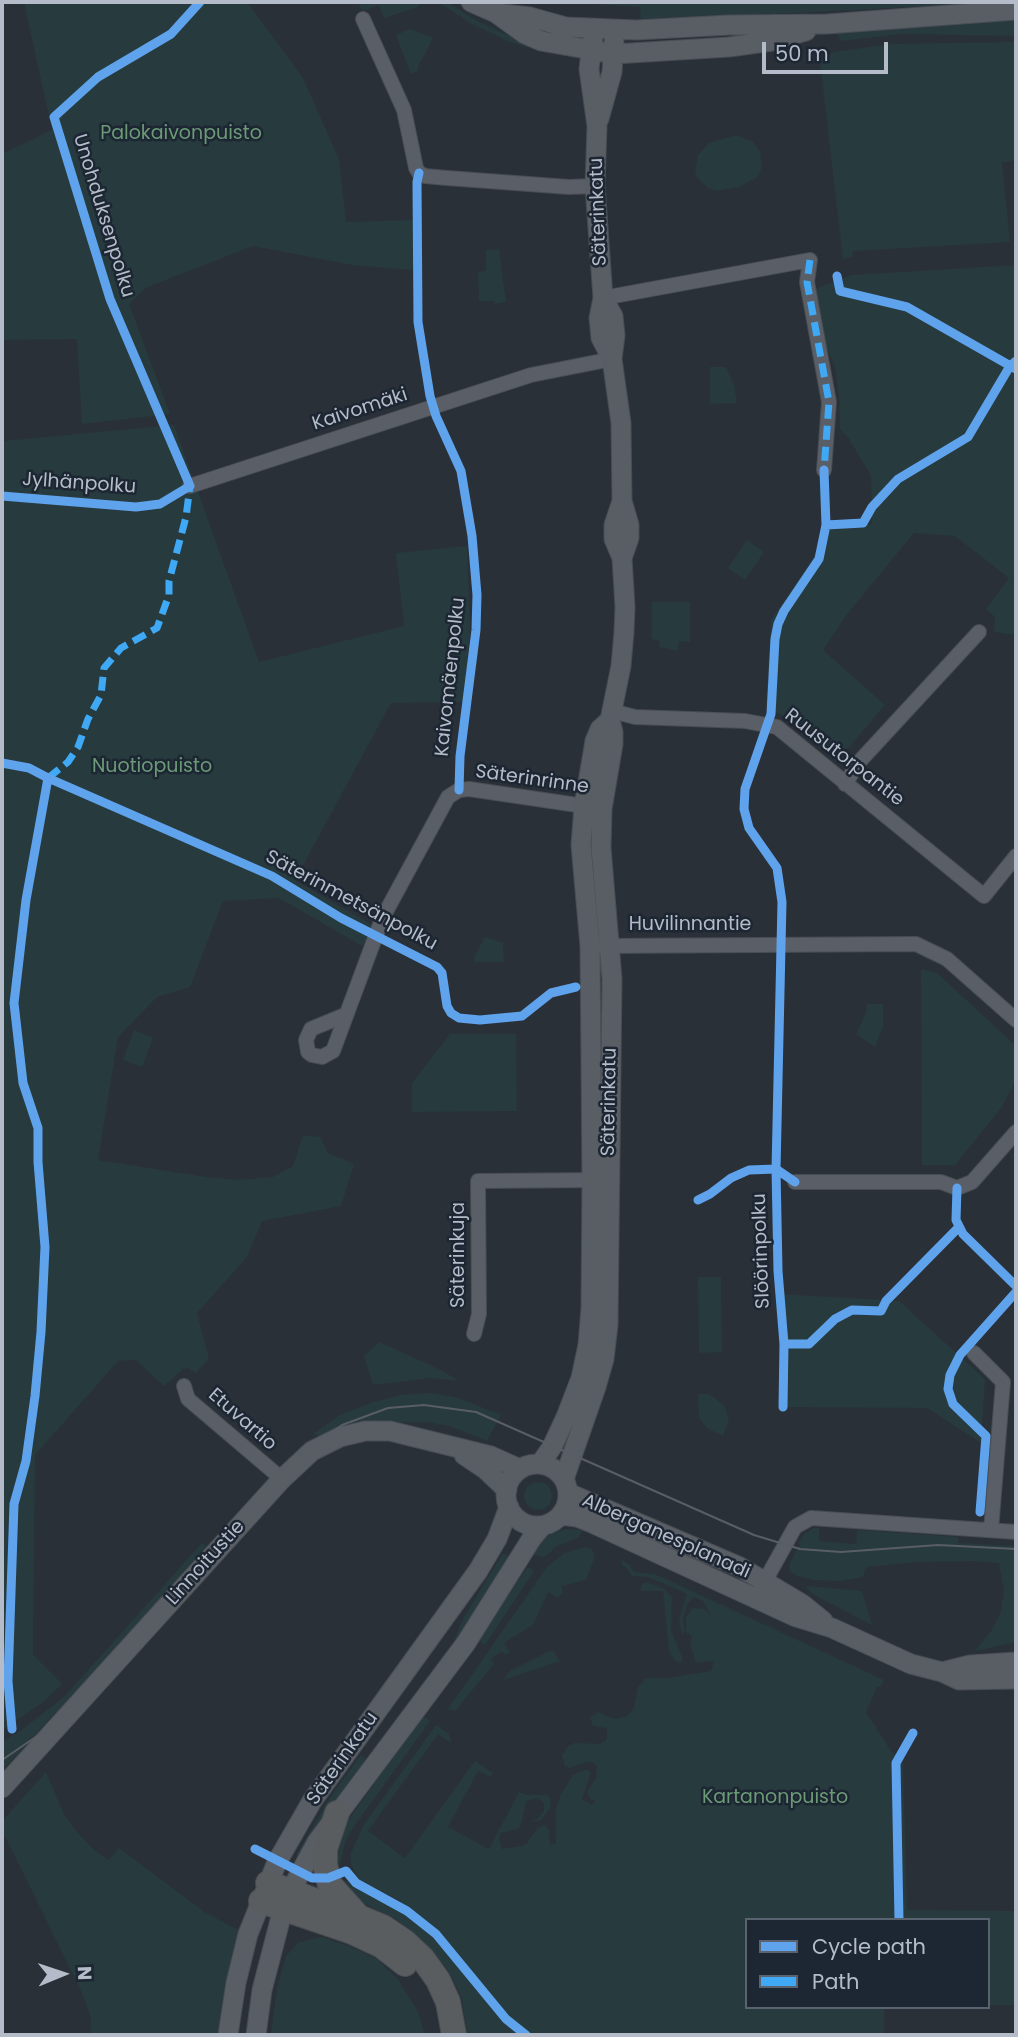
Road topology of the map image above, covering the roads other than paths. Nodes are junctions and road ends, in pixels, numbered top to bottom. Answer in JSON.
{"nodes":[{"id":1,"x":471,"y":2,"type":"edge"},
{"id":2,"x":1016,"y":10,"type":"edge"},
{"id":3,"x":496,"y":13,"type":"junction"},
{"id":4,"x":363,"y":19,"type":"dead end"},
{"id":5,"x":827,"y":24,"type":"junction"},
{"id":6,"x":604,"y":30,"type":"junction"},
{"id":7,"x":592,"y":51,"type":"junction"},
{"id":8,"x":614,"y":54,"type":"junction"},
{"id":9,"x":597,"y":126,"type":"junction"},
{"id":10,"x":595,"y":186,"type":"junction"},
{"id":11,"x":603,"y":298,"type":"junction"},
{"id":12,"x":612,"y":359,"type":"junction"},
{"id":13,"x":824,"y":470,"type":"dead end"},
{"id":14,"x":190,"y":486,"type":"dead end"},
{"id":15,"x":979,"y":632,"type":"dead end"},
{"id":16,"x":611,"y":716,"type":"junction"},
{"id":17,"x":845,"y":785,"type":"junction"},
{"id":18,"x":593,"y":808,"type":"junction"},
{"id":19,"x":1016,"y":856,"type":"edge"},
{"id":20,"x":600,"y":946,"type":"junction"},
{"id":21,"x":345,"y":1015,"type":"dead end"},
{"id":22,"x":1016,"y":1020,"type":"edge"},
{"id":23,"x":1016,"y":1132,"type":"edge"},
{"id":24,"x":601,"y":1180,"type":"junction"},
{"id":25,"x":795,"y":1182,"type":"dead end"},
{"id":26,"x":474,"y":1334,"type":"dead end"},
{"id":27,"x":974,"y":1353,"type":"dead end"},
{"id":28,"x":184,"y":1386,"type":"dead end"},
{"id":29,"x":455,"y":1447,"type":"junction"},
{"id":30,"x":540,"y":1464,"type":"junction"},
{"id":31,"x":520,"y":1469,"type":"junction"},
{"id":32,"x":282,"y":1479,"type":"junction"},
{"id":33,"x":566,"y":1486,"type":"junction"},
{"id":34,"x":508,"y":1498,"type":"junction"},
{"id":35,"x":561,"y":1515,"type":"junction"},
{"id":36,"x":542,"y":1526,"type":"junction"},
{"id":37,"x":990,"y":1530,"type":"junction"},
{"id":38,"x":1016,"y":1532,"type":"edge"},
{"id":39,"x":759,"y":1590,"type":"junction"},
{"id":40,"x":1016,"y":1662,"type":"edge"},
{"id":41,"x":942,"y":1672,"type":"junction"},
{"id":42,"x":1016,"y":1679,"type":"edge"},
{"id":43,"x":2,"y":1788,"type":"edge"},
{"id":44,"x":337,"y":1813,"type":"junction"},
{"id":45,"x":275,"y":1896,"type":"junction"},
{"id":46,"x":359,"y":1917,"type":"junction"},
{"id":47,"x":228,"y":2035,"type":"edge"},
{"id":48,"x":256,"y":2035,"type":"edge"},
{"id":49,"x":440,"y":2035,"type":"edge"},
{"id":50,"x":454,"y":2035,"type":"edge"}],
"edges":[{"from":1,"to":3,"type":"main road"},
{"from":2,"to":5,"type":"main road"},
{"from":3,"to":6,"type":"main road"},
{"from":3,"to":7,"type":"main road"},
{"from":4,"to":10,"type":"street"},
{"from":5,"to":6,"type":"main road"},
{"from":5,"to":8,"type":"main road"},
{"from":6,"to":7,"type":"main road","name":"Säterinkatu"},
{"from":6,"to":8,"type":"main road","name":"Säterinkatu"},
{"from":7,"to":8,"type":"main road"},
{"from":7,"to":9,"type":"main road","name":"Säterinkatu"},
{"from":8,"to":9,"type":"main road","name":"Säterinkatu"},
{"from":9,"to":10,"type":"main road","name":"Säterinkatu"},
{"from":10,"to":11,"type":"main road","name":"Säterinkatu"},
{"from":11,"to":12,"type":"main road","name":"Säterinkatu"},
{"from":11,"to":13,"type":"street"},
{"from":12,"to":14,"type":"street","name":"Kaivomäki"},
{"from":12,"to":16,"type":"main road","name":"Säterinkatu"},
{"from":15,"to":17,"type":"street"},
{"from":16,"to":17,"type":"street","name":"Ruusutorpantie"},
{"from":16,"to":18,"type":"main road","name":"Säterinkatu"},
{"from":17,"to":19,"type":"street","name":"Ruusutorpantie"},
{"from":18,"to":20,"type":"main road","name":"Säterinkatu"},
{"from":18,"to":21,"type":"street","name":"Säterinrinne"},
{"from":20,"to":22,"type":"street","name":"Huvilinnantie"},
{"from":20,"to":24,"type":"main road","name":"Säterinkatu"},
{"from":23,"to":25,"type":"street"},
{"from":24,"to":26,"type":"street","name":"Säterinkuja"},
{"from":24,"to":30,"type":"main road","name":"Säterinkatu"},
{"from":24,"to":33,"type":"main road","name":"Säterinkatu"},
{"from":27,"to":37,"type":"street"},
{"from":28,"to":32,"type":"street","name":"Etuvartio"},
{"from":29,"to":31,"type":"main road","name":"Linnoitustie"},
{"from":29,"to":32,"type":"main road","name":"Linnoitustie"},
{"from":29,"to":34,"type":"main road","name":"Linnoitustie"},
{"from":30,"to":31,"type":"main road"},
{"from":30,"to":33,"type":"main road"},
{"from":31,"to":34,"type":"main road"},
{"from":32,"to":43,"type":"main road","name":"Linnoitustie"},
{"from":33,"to":35,"type":"main road"},
{"from":33,"to":39,"type":"main road","name":"Alberganesplanadi"},
{"from":34,"to":36,"type":"main road"},
{"from":34,"to":45,"type":"main road","name":"Säterinkatu"},
{"from":35,"to":36,"type":"main road"},
{"from":35,"to":39,"type":"main road","name":"Alberganesplanadi"},
{"from":36,"to":44,"type":"main road","name":"Säterinkatu"},
{"from":37,"to":38,"type":"street","name":"Alberganesplanadi"},
{"from":37,"to":39,"type":"street","name":"Alberganesplanadi"},
{"from":39,"to":41,"type":"main road","name":"Alberganesplanadi"},
{"from":40,"to":41,"type":"main road","name":"Alberganesplanadi"},
{"from":41,"to":42,"type":"main road","name":"Alberganesplanadi"},
{"from":44,"to":45,"type":"main road","name":"Säterinkatu"},
{"from":44,"to":46,"type":"highway"},
{"from":45,"to":46,"type":"highway"},
{"from":45,"to":47,"type":"main road","name":"Säterinkatu"},
{"from":45,"to":48,"type":"main road","name":"Säterinkatu"},
{"from":45,"to":49,"type":"highway"},
{"from":46,"to":50,"type":"highway"}]}
